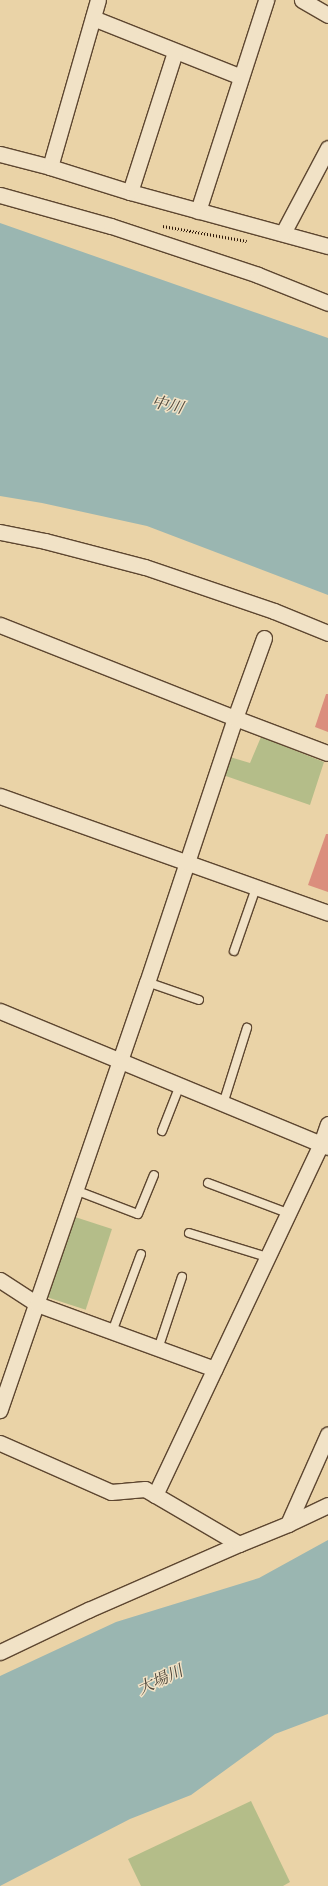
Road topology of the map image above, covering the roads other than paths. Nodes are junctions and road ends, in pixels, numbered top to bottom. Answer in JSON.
{"nodes":[{"id":1,"x":98,"y":0,"type":"edge"},
{"id":2,"x":266,"y":0,"type":"edge"},
{"id":3,"x":302,"y":0,"type":"edge"},
{"id":4,"x":328,"y":15,"type":"edge"},
{"id":5,"x":93,"y":18,"type":"junction"},
{"id":6,"x":175,"y":52,"type":"junction"},
{"id":7,"x":241,"y":77,"type":"junction"},
{"id":8,"x":0,"y":154,"type":"edge"},
{"id":9,"x":326,"y":156,"type":"edge"},
{"id":10,"x":50,"y":167,"type":"junction"},
{"id":11,"x":130,"y":192,"type":"junction"},
{"id":12,"x":0,"y":195,"type":"edge"},
{"id":13,"x":198,"y":211,"type":"junction"},
{"id":14,"x":283,"y":233,"type":"junction"},
{"id":15,"x":328,"y":246,"type":"edge"},
{"id":16,"x":328,"y":302,"type":"edge"},
{"id":17,"x":0,"y":532,"type":"edge"},
{"id":18,"x":0,"y":625,"type":"edge"},
{"id":19,"x":328,"y":633,"type":"edge"},
{"id":20,"x":264,"y":638,"type":"dead end"},
{"id":21,"x":235,"y":718,"type":"junction"},
{"id":22,"x":327,"y":753,"type":"dead end"},
{"id":23,"x":0,"y":796,"type":"edge"},
{"id":24,"x":186,"y":864,"type":"junction"},
{"id":25,"x":256,"y":888,"type":"junction"},
{"id":26,"x":328,"y":913,"type":"edge"},
{"id":27,"x":234,"y":951,"type":"dead end"},
{"id":28,"x":147,"y":982,"type":"junction"},
{"id":29,"x":199,"y":1000,"type":"dead end"},
{"id":30,"x":0,"y":1011,"type":"edge"},
{"id":31,"x":247,"y":1028,"type":"dead end"},
{"id":32,"x":119,"y":1061,"type":"junction"},
{"id":33,"x":180,"y":1085,"type":"junction"},
{"id":34,"x":223,"y":1104,"type":"junction"},
{"id":35,"x":328,"y":1124,"type":"edge"},
{"id":36,"x":162,"y":1131,"type":"dead end"},
{"id":37,"x":325,"y":1145,"type":"edge"},
{"id":38,"x":154,"y":1174,"type":"dead end"},
{"id":39,"x":208,"y":1184,"type":"dead end"},
{"id":40,"x":75,"y":1190,"type":"junction"},
{"id":41,"x":288,"y":1213,"type":"junction"},
{"id":42,"x":188,"y":1232,"type":"dead end"},
{"id":43,"x":141,"y":1254,"type":"dead end"},
{"id":44,"x":267,"y":1257,"type":"junction"},
{"id":45,"x":182,"y":1277,"type":"dead end"},
{"id":46,"x":0,"y":1280,"type":"edge"},
{"id":47,"x":37,"y":1304,"type":"junction"},
{"id":48,"x":112,"y":1332,"type":"junction"},
{"id":49,"x":158,"y":1349,"type":"junction"},
{"id":50,"x":215,"y":1369,"type":"junction"},
{"id":51,"x":0,"y":1410,"type":"edge"},
{"id":52,"x":328,"y":1434,"type":"edge"},
{"id":53,"x":0,"y":1443,"type":"edge"},
{"id":54,"x":156,"y":1495,"type":"junction"},
{"id":55,"x":328,"y":1505,"type":"edge"},
{"id":56,"x":288,"y":1524,"type":"junction"},
{"id":57,"x":239,"y":1544,"type":"junction"},
{"id":58,"x":0,"y":1652,"type":"edge"}],
"edges":[{"from":1,"to":5,"type":"street"},
{"from":2,"to":7,"type":"street"},
{"from":3,"to":4,"type":"street"},
{"from":5,"to":6,"type":"street"},
{"from":5,"to":10,"type":"street"},
{"from":6,"to":7,"type":"street"},
{"from":6,"to":11,"type":"street"},
{"from":7,"to":13,"type":"street"},
{"from":8,"to":10,"type":"street"},
{"from":9,"to":14,"type":"street"},
{"from":10,"to":11,"type":"street"},
{"from":11,"to":13,"type":"street"},
{"from":12,"to":16,"type":"street"},
{"from":13,"to":14,"type":"street"},
{"from":14,"to":15,"type":"street"},
{"from":17,"to":19,"type":"street"},
{"from":18,"to":21,"type":"street"},
{"from":20,"to":21,"type":"street"},
{"from":21,"to":22,"type":"street"},
{"from":21,"to":24,"type":"street"},
{"from":23,"to":24,"type":"street"},
{"from":24,"to":25,"type":"street"},
{"from":24,"to":28,"type":"street"},
{"from":25,"to":26,"type":"street"},
{"from":25,"to":27,"type":"lane"},
{"from":28,"to":29,"type":"lane"},
{"from":28,"to":32,"type":"street"},
{"from":30,"to":32,"type":"street"},
{"from":31,"to":34,"type":"lane"},
{"from":32,"to":33,"type":"street"},
{"from":32,"to":40,"type":"street"},
{"from":33,"to":34,"type":"street"},
{"from":33,"to":36,"type":"lane"},
{"from":34,"to":37,"type":"street"},
{"from":35,"to":37,"type":"street"},
{"from":37,"to":41,"type":"street"},
{"from":38,"to":40,"type":"lane"},
{"from":39,"to":41,"type":"lane"},
{"from":40,"to":47,"type":"street"},
{"from":41,"to":44,"type":"street"},
{"from":42,"to":44,"type":"lane"},
{"from":43,"to":48,"type":"lane"},
{"from":44,"to":50,"type":"street"},
{"from":45,"to":49,"type":"lane"},
{"from":46,"to":47,"type":"street"},
{"from":47,"to":48,"type":"street"},
{"from":47,"to":51,"type":"street"},
{"from":48,"to":49,"type":"street"},
{"from":49,"to":50,"type":"street"},
{"from":50,"to":54,"type":"street"},
{"from":52,"to":56,"type":"street"},
{"from":53,"to":54,"type":"street"},
{"from":54,"to":57,"type":"street"},
{"from":55,"to":56,"type":"street"},
{"from":56,"to":57,"type":"street"},
{"from":57,"to":58,"type":"street"}]}
